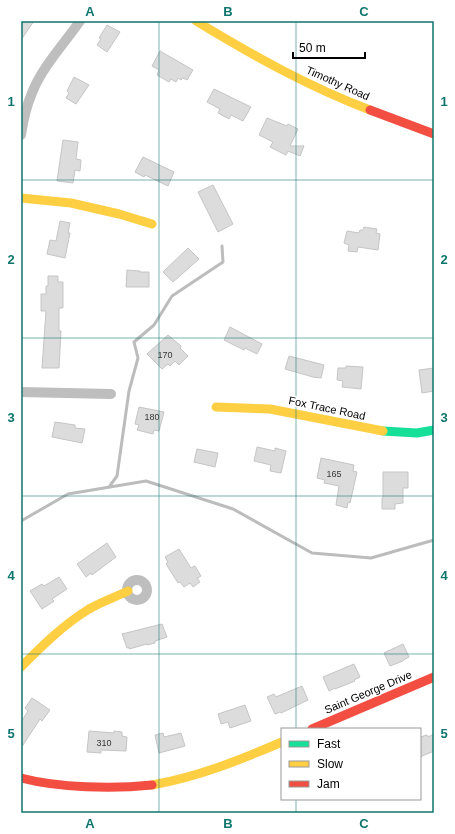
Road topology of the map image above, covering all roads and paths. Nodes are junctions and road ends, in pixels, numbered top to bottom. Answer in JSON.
{"nodes":[{"id":1,"x":80,"y":21,"type":"edge"},
{"id":2,"x":196,"y":21,"type":"edge"},
{"id":3,"x":434,"y":134,"type":"edge"},
{"id":4,"x":21,"y":136,"type":"edge"},
{"id":5,"x":21,"y":198,"type":"edge"},
{"id":6,"x":152,"y":224,"type":"dead end"},
{"id":7,"x":21,"y":392,"type":"edge"},
{"id":8,"x":111,"y":394,"type":"dead end"},
{"id":9,"x":216,"y":407,"type":"dead end"},
{"id":10,"x":434,"y":430,"type":"edge"},
{"id":11,"x":128,"y":591,"type":"dead end"},
{"id":12,"x":21,"y":667,"type":"edge"},
{"id":13,"x":434,"y":677,"type":"edge"},
{"id":14,"x":314,"y":728,"type":"edge"},
{"id":15,"x":281,"y":742,"type":"edge"},
{"id":16,"x":21,"y":778,"type":"edge"}],
"edges":[{"from":1,"to":4,"type":"street"},
{"from":2,"to":3,"type":"street","name":"Timothy Road"},
{"from":5,"to":6,"type":"street"},
{"from":7,"to":8,"type":"street"},
{"from":9,"to":10,"type":"street","name":"Fox Trace Road"},
{"from":11,"to":12,"type":"street"},
{"from":13,"to":14,"type":"street","name":"Saint George Drive"},
{"from":15,"to":16,"type":"street"}]}
